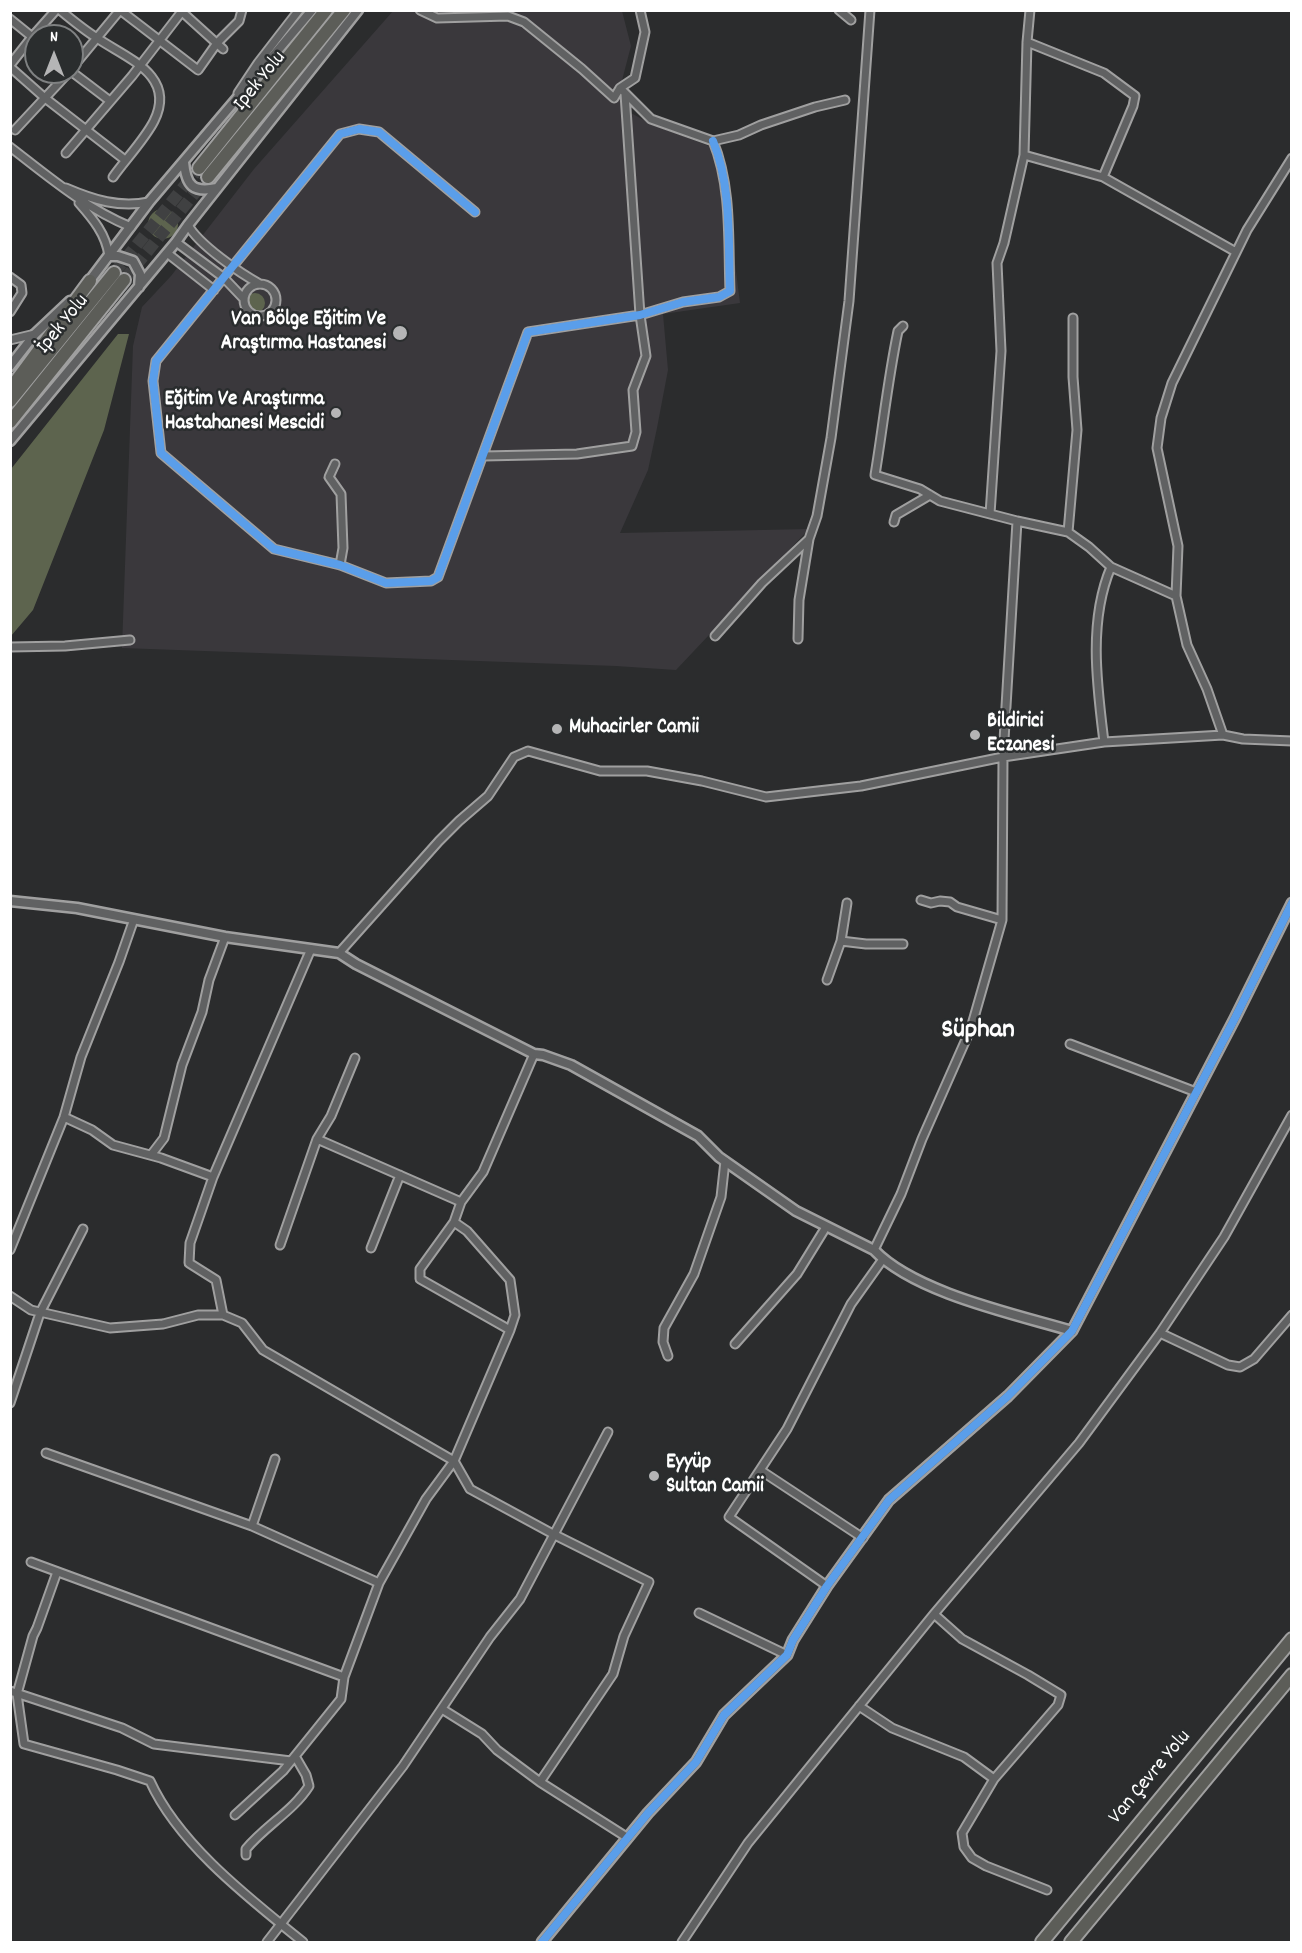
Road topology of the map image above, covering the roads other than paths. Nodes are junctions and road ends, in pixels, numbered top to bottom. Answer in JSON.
{"nodes":[{"id":1,"x":58,"y":10,"type":"edge"},
{"id":2,"x":242,"y":10,"type":"edge"},
{"id":3,"x":299,"y":10,"type":"edge"},
{"id":4,"x":312,"y":10,"type":"edge"},
{"id":5,"x":326,"y":10,"type":"edge"},
{"id":6,"x":344,"y":10,"type":"edge"},
{"id":7,"x":358,"y":10,"type":"edge"},
{"id":8,"x":420,"y":10,"type":"edge"},
{"id":9,"x":639,"y":10,"type":"edge"},
{"id":10,"x":839,"y":10,"type":"edge"},
{"id":11,"x":870,"y":10,"type":"edge"},
{"id":12,"x":1030,"y":10,"type":"edge"},
{"id":13,"x":120,"y":11,"type":"edge"},
{"id":14,"x":182,"y":11,"type":"edge"},
{"id":15,"x":10,"y":19,"type":"edge"},
{"id":16,"x":851,"y":20,"type":"dead end"},
{"id":17,"x":46,"y":24,"type":"edge"},
{"id":18,"x":24,"y":30,"type":"edge"},
{"id":19,"x":97,"y":39,"type":"junction"},
{"id":20,"x":159,"y":39,"type":"junction"},
{"id":21,"x":1027,"y":42,"type":"junction"},
{"id":22,"x":220,"y":46,"type":"junction"},
{"id":23,"x":24,"y":50,"type":"edge"},
{"id":24,"x":84,"y":55,"type":"edge"},
{"id":25,"x":141,"y":65,"type":"junction"},
{"id":26,"x":10,"y":66,"type":"edge"},
{"id":27,"x":84,"y":81,"type":"edge"},
{"id":28,"x":58,"y":84,"type":"edge"},
{"id":29,"x":623,"y":91,"type":"junction"},
{"id":30,"x":45,"y":98,"type":"junction"},
{"id":31,"x":845,"y":100,"type":"dead end"},
{"id":32,"x":110,"y":101,"type":"junction"},
{"id":33,"x":228,"y":108,"type":"junction"},
{"id":34,"x":15,"y":130,"type":"dead end"},
{"id":35,"x":85,"y":130,"type":"junction"},
{"id":36,"x":713,"y":141,"type":"junction"},
{"id":37,"x":10,"y":147,"type":"edge"},
{"id":38,"x":66,"y":153,"type":"dead end"},
{"id":39,"x":1024,"y":154,"type":"junction"},
{"id":40,"x":1292,"y":158,"type":"edge"},
{"id":41,"x":125,"y":160,"type":"junction"},
{"id":42,"x":184,"y":162,"type":"junction"},
{"id":43,"x":199,"y":168,"type":"tunnel mouth"},
{"id":44,"x":113,"y":177,"type":"dead end"},
{"id":45,"x":208,"y":177,"type":"tunnel mouth"},
{"id":46,"x":1103,"y":177,"type":"junction"},
{"id":47,"x":58,"y":185,"type":"junction"},
{"id":48,"x":217,"y":188,"type":"junction"},
{"id":49,"x":73,"y":196,"type":"junction"},
{"id":50,"x":150,"y":202,"type":"junction"},
{"id":51,"x":475,"y":212,"type":"dead end"},
{"id":52,"x":188,"y":225,"type":"junction"},
{"id":53,"x":131,"y":227,"type":"junction"},
{"id":54,"x":176,"y":242,"type":"junction"},
{"id":55,"x":1236,"y":252,"type":"junction"},
{"id":56,"x":167,"y":253,"type":"junction"},
{"id":57,"x":109,"y":256,"type":"junction"},
{"id":58,"x":233,"y":266,"type":"junction"},
{"id":59,"x":10,"y":277,"type":"edge"},
{"id":60,"x":224,"y":278,"type":"junction"},
{"id":61,"x":90,"y":281,"type":"junction"},
{"id":62,"x":260,"y":284,"type":"junction"},
{"id":63,"x":139,"y":288,"type":"junction"},
{"id":64,"x":214,"y":290,"type":"junction"},
{"id":65,"x":244,"y":299,"type":"junction"},
{"id":66,"x":10,"y":312,"type":"edge"},
{"id":67,"x":640,"y":315,"type":"junction"},
{"id":68,"x":1073,"y":318,"type":"dead end"},
{"id":69,"x":903,"y":326,"type":"dead end"},
{"id":70,"x":35,"y":334,"type":"junction"},
{"id":71,"x":10,"y":339,"type":"edge"},
{"id":72,"x":10,"y":366,"type":"edge"},
{"id":73,"x":10,"y":388,"type":"edge"},
{"id":74,"x":10,"y":401,"type":"edge"},
{"id":75,"x":10,"y":422,"type":"edge"},
{"id":76,"x":10,"y":441,"type":"edge"},
{"id":77,"x":484,"y":456,"type":"junction"},
{"id":78,"x":335,"y":464,"type":"dead end"},
{"id":79,"x":930,"y":495,"type":"junction"},
{"id":80,"x":990,"y":514,"type":"junction"},
{"id":81,"x":894,"y":522,"type":"dead end"},
{"id":82,"x":1017,"y":522,"type":"junction"},
{"id":83,"x":1068,"y":532,"type":"junction"},
{"id":84,"x":809,"y":539,"type":"junction"},
{"id":85,"x":340,"y":565,"type":"junction"},
{"id":86,"x":1111,"y":567,"type":"junction"},
{"id":87,"x":1176,"y":596,"type":"junction"},
{"id":88,"x":715,"y":636,"type":"dead end"},
{"id":89,"x":798,"y":639,"type":"dead end"},
{"id":90,"x":130,"y":640,"type":"dead end"},
{"id":91,"x":10,"y":646,"type":"edge"},
{"id":92,"x":1223,"y":735,"type":"junction"},
{"id":93,"x":1292,"y":741,"type":"edge"},
{"id":94,"x":1104,"y":742,"type":"junction"},
{"id":95,"x":1003,"y":757,"type":"junction"},
{"id":96,"x":921,"y":900,"type":"dead end"},
{"id":97,"x":10,"y":901,"type":"edge"},
{"id":98,"x":847,"y":903,"type":"dead end"},
{"id":99,"x":1292,"y":903,"type":"edge"},
{"id":100,"x":134,"y":919,"type":"junction"},
{"id":101,"x":1002,"y":920,"type":"junction"},
{"id":102,"x":225,"y":937,"type":"junction"},
{"id":103,"x":841,"y":941,"type":"junction"},
{"id":104,"x":903,"y":944,"type":"dead end"},
{"id":105,"x":311,"y":949,"type":"junction"},
{"id":106,"x":339,"y":953,"type":"junction"},
{"id":107,"x":827,"y":980,"type":"dead end"},
{"id":108,"x":1070,"y":1044,"type":"dead end"},
{"id":109,"x":534,"y":1054,"type":"junction"},
{"id":110,"x":355,"y":1058,"type":"dead end"},
{"id":111,"x":1196,"y":1092,"type":"junction"},
{"id":112,"x":1292,"y":1115,"type":"edge"},
{"id":113,"x":64,"y":1117,"type":"junction"},
{"id":114,"x":316,"y":1139,"type":"junction"},
{"id":115,"x":151,"y":1155,"type":"junction"},
{"id":116,"x":725,"y":1161,"type":"junction"},
{"id":117,"x":400,"y":1175,"type":"junction"},
{"id":118,"x":213,"y":1177,"type":"junction"},
{"id":119,"x":461,"y":1202,"type":"junction"},
{"id":120,"x":454,"y":1222,"type":"junction"},
{"id":121,"x":826,"y":1227,"type":"junction"},
{"id":122,"x":83,"y":1229,"type":"dead end"},
{"id":123,"x":280,"y":1245,"type":"dead end"},
{"id":124,"x":371,"y":1248,"type":"dead end"},
{"id":125,"x":10,"y":1250,"type":"edge"},
{"id":126,"x":874,"y":1250,"type":"junction"},
{"id":127,"x":883,"y":1259,"type":"junction"},
{"id":128,"x":10,"y":1296,"type":"edge"},
{"id":129,"x":40,"y":1313,"type":"junction"},
{"id":130,"x":223,"y":1315,"type":"junction"},
{"id":131,"x":1292,"y":1315,"type":"edge"},
{"id":132,"x":510,"y":1330,"type":"junction"},
{"id":133,"x":1072,"y":1331,"type":"junction"},
{"id":134,"x":1160,"y":1333,"type":"junction"},
{"id":135,"x":735,"y":1344,"type":"dead end"},
{"id":136,"x":668,"y":1356,"type":"dead end"},
{"id":137,"x":10,"y":1403,"type":"edge"},
{"id":138,"x":608,"y":1432,"type":"dead end"},
{"id":139,"x":46,"y":1453,"type":"dead end"},
{"id":140,"x":275,"y":1459,"type":"dead end"},
{"id":141,"x":454,"y":1461,"type":"junction"},
{"id":142,"x":760,"y":1470,"type":"junction"},
{"id":143,"x":252,"y":1526,"type":"junction"},
{"id":144,"x":553,"y":1534,"type":"junction"},
{"id":145,"x":863,"y":1538,"type":"junction"},
{"id":146,"x":31,"y":1562,"type":"dead end"},
{"id":147,"x":57,"y":1572,"type":"junction"},
{"id":148,"x":379,"y":1583,"type":"junction"},
{"id":149,"x":827,"y":1586,"type":"junction"},
{"id":150,"x":699,"y":1613,"type":"dead end"},
{"id":151,"x":934,"y":1614,"type":"junction"},
{"id":152,"x":1292,"y":1639,"type":"edge"},
{"id":153,"x":787,"y":1654,"type":"junction"},
{"id":154,"x":1292,"y":1675,"type":"edge"},
{"id":155,"x":344,"y":1677,"type":"junction"},
{"id":156,"x":14,"y":1693,"type":"edge"},
{"id":157,"x":859,"y":1706,"type":"junction"},
{"id":158,"x":442,"y":1709,"type":"junction"},
{"id":159,"x":293,"y":1758,"type":"junction"},
{"id":160,"x":994,"y":1779,"type":"junction"},
{"id":161,"x":540,"y":1782,"type":"junction"},
{"id":162,"x":235,"y":1815,"type":"dead end"},
{"id":163,"x":628,"y":1838,"type":"junction"},
{"id":164,"x":246,"y":1855,"type":"dead end"},
{"id":165,"x":1047,"y":1890,"type":"dead end"},
{"id":166,"x":282,"y":1925,"type":"junction"},
{"id":167,"x":267,"y":1942,"type":"edge"},
{"id":168,"x":303,"y":1942,"type":"edge"},
{"id":169,"x":542,"y":1942,"type":"edge"},
{"id":170,"x":682,"y":1942,"type":"edge"},
{"id":171,"x":1042,"y":1942,"type":"edge"},
{"id":172,"x":1071,"y":1942,"type":"edge"}],
"edges":[{"from":1,"to":17,"type":"street"},
{"from":1,"to":19,"type":"street"},
{"from":2,"to":22,"type":"street"},
{"from":3,"to":33,"type":"street"},
{"from":4,"to":33,"type":"street"},
{"from":5,"to":43,"type":"highway","name":"Ipek Yolu"},
{"from":6,"to":45,"type":"highway","name":"Ipek Yolu"},
{"from":7,"to":48,"type":"street"},
{"from":8,"to":29,"type":"street"},
{"from":9,"to":29,"type":"street"},
{"from":10,"to":16,"type":"street"},
{"from":11,"to":84,"type":"street"},
{"from":12,"to":21,"type":"street"},
{"from":13,"to":19,"type":"street"},
{"from":13,"to":20,"type":"street"},
{"from":14,"to":20,"type":"street"},
{"from":14,"to":22,"type":"street"},
{"from":15,"to":18,"type":"street"},
{"from":19,"to":24,"type":"street"},
{"from":19,"to":25,"type":"street"},
{"from":20,"to":22,"type":"street"},
{"from":20,"to":25,"type":"street"},
{"from":21,"to":39,"type":"street"},
{"from":21,"to":46,"type":"street"},
{"from":23,"to":26,"type":"street"},
{"from":25,"to":32,"type":"street"},
{"from":25,"to":41,"type":"street"},
{"from":26,"to":30,"type":"street"},
{"from":27,"to":32,"type":"street"},
{"from":28,"to":30,"type":"street"},
{"from":29,"to":36,"type":"street"},
{"from":29,"to":67,"type":"street"},
{"from":30,"to":34,"type":"street"},
{"from":30,"to":35,"type":"street"},
{"from":31,"to":36,"type":"street"},
{"from":32,"to":35,"type":"street"},
{"from":33,"to":42,"type":"street"},
{"from":35,"to":38,"type":"street"},
{"from":35,"to":41,"type":"street"},
{"from":36,"to":67,"type":"street"},
{"from":37,"to":47,"type":"street"},
{"from":39,"to":46,"type":"street"},
{"from":39,"to":80,"type":"street"},
{"from":40,"to":55,"type":"street"},
{"from":41,"to":44,"type":"street"},
{"from":42,"to":48,"type":"street"},
{"from":42,"to":50,"type":"street"},
{"from":46,"to":55,"type":"street"},
{"from":47,"to":49,"type":"street"},
{"from":47,"to":50,"type":"street"},
{"from":48,"to":52,"type":"street"},
{"from":49,"to":53,"type":"street"},
{"from":49,"to":57,"type":"street"},
{"from":50,"to":53,"type":"street"},
{"from":51,"to":58,"type":"street"},
{"from":52,"to":54,"type":"street"},
{"from":52,"to":58,"type":"street"},
{"from":53,"to":57,"type":"street"},
{"from":54,"to":56,"type":"street"},
{"from":54,"to":60,"type":"street"},
{"from":55,"to":87,"type":"street"},
{"from":56,"to":63,"type":"street"},
{"from":56,"to":64,"type":"street"},
{"from":57,"to":61,"type":"street"},
{"from":57,"to":63,"type":"street"},
{"from":58,"to":60,"type":"street"},
{"from":58,"to":62,"type":"street"},
{"from":59,"to":66,"type":"street"},
{"from":60,"to":64,"type":"street"},
{"from":60,"to":65,"type":"street"},
{"from":61,"to":70,"type":"street"},
{"from":61,"to":73,"type":"highway"},
{"from":62,"to":65,"type":"street"},
{"from":62,"to":65,"type":"street"},
{"from":63,"to":76,"type":"street"},
{"from":64,"to":85,"type":"street"},
{"from":67,"to":77,"type":"street"},
{"from":67,"to":77,"type":"street"},
{"from":68,"to":83,"type":"street"},
{"from":69,"to":79,"type":"street"},
{"from":70,"to":71,"type":"street"},
{"from":70,"to":72,"type":"street"},
{"from":74,"to":75,"type":"highway","name":"İpek Yolu"},
{"from":77,"to":85,"type":"street"},
{"from":78,"to":85,"type":"street"},
{"from":79,"to":80,"type":"street"},
{"from":79,"to":81,"type":"street"},
{"from":80,"to":82,"type":"street"},
{"from":82,"to":83,"type":"street"},
{"from":82,"to":95,"type":"street"},
{"from":83,"to":86,"type":"street"},
{"from":84,"to":88,"type":"street"},
{"from":84,"to":89,"type":"street"},
{"from":86,"to":87,"type":"street"},
{"from":86,"to":94,"type":"street"},
{"from":87,"to":92,"type":"street"},
{"from":90,"to":91,"type":"street"},
{"from":92,"to":93,"type":"street"},
{"from":92,"to":94,"type":"street"},
{"from":94,"to":95,"type":"street"},
{"from":95,"to":101,"type":"street"},
{"from":95,"to":106,"type":"street"},
{"from":96,"to":101,"type":"street"},
{"from":97,"to":100,"type":"street"},
{"from":98,"to":103,"type":"street"},
{"from":99,"to":111,"type":"street"},
{"from":100,"to":102,"type":"street"},
{"from":100,"to":113,"type":"street"},
{"from":101,"to":126,"type":"street"},
{"from":102,"to":105,"type":"street"},
{"from":102,"to":115,"type":"street"},
{"from":103,"to":104,"type":"street"},
{"from":103,"to":107,"type":"street"},
{"from":105,"to":106,"type":"street"},
{"from":105,"to":118,"type":"street"},
{"from":106,"to":109,"type":"street"},
{"from":108,"to":111,"type":"street"},
{"from":109,"to":116,"type":"street"},
{"from":109,"to":119,"type":"street"},
{"from":110,"to":114,"type":"street"},
{"from":111,"to":133,"type":"street"},
{"from":112,"to":134,"type":"street"},
{"from":113,"to":115,"type":"street"},
{"from":113,"to":125,"type":"street"},
{"from":114,"to":117,"type":"street"},
{"from":114,"to":123,"type":"street"},
{"from":115,"to":118,"type":"street"},
{"from":116,"to":121,"type":"street"},
{"from":116,"to":136,"type":"street"},
{"from":117,"to":119,"type":"street"},
{"from":117,"to":124,"type":"street"},
{"from":118,"to":130,"type":"street"},
{"from":119,"to":120,"type":"street"},
{"from":120,"to":132,"type":"street"},
{"from":120,"to":132,"type":"street"},
{"from":121,"to":126,"type":"street"},
{"from":121,"to":135,"type":"street"},
{"from":122,"to":129,"type":"street"},
{"from":126,"to":127,"type":"street"},
{"from":127,"to":133,"type":"street"},
{"from":127,"to":142,"type":"street"},
{"from":128,"to":129,"type":"street"},
{"from":129,"to":130,"type":"street"},
{"from":129,"to":137,"type":"street"},
{"from":130,"to":141,"type":"street"},
{"from":131,"to":134,"type":"street"},
{"from":132,"to":141,"type":"street"},
{"from":133,"to":145,"type":"street"},
{"from":134,"to":151,"type":"street"},
{"from":138,"to":144,"type":"street"},
{"from":139,"to":143,"type":"street"},
{"from":140,"to":143,"type":"street"},
{"from":141,"to":144,"type":"street"},
{"from":141,"to":148,"type":"street"},
{"from":142,"to":145,"type":"street"},
{"from":142,"to":149,"type":"street"},
{"from":143,"to":148,"type":"street"},
{"from":144,"to":158,"type":"street"},
{"from":144,"to":161,"type":"street"},
{"from":145,"to":149,"type":"street"},
{"from":146,"to":147,"type":"street"},
{"from":147,"to":155,"type":"street"},
{"from":147,"to":156,"type":"street"},
{"from":148,"to":155,"type":"street"},
{"from":149,"to":153,"type":"street"},
{"from":150,"to":153,"type":"street"},
{"from":151,"to":157,"type":"street"},
{"from":151,"to":160,"type":"street"},
{"from":152,"to":171,"type":"highway","name":"Van Çevre Yolu"},
{"from":153,"to":163,"type":"street"},
{"from":154,"to":172,"type":"highway","name":"Van Çevre Yolu"},
{"from":155,"to":159,"type":"street"},
{"from":156,"to":159,"type":"street"},
{"from":156,"to":166,"type":"street"},
{"from":157,"to":160,"type":"street"},
{"from":157,"to":170,"type":"street"},
{"from":158,"to":161,"type":"street"},
{"from":158,"to":166,"type":"street"},
{"from":159,"to":162,"type":"street"},
{"from":159,"to":164,"type":"street"},
{"from":160,"to":165,"type":"street"},
{"from":161,"to":163,"type":"street"},
{"from":163,"to":169,"type":"street"},
{"from":166,"to":167,"type":"street"},
{"from":166,"to":168,"type":"street"}]}
